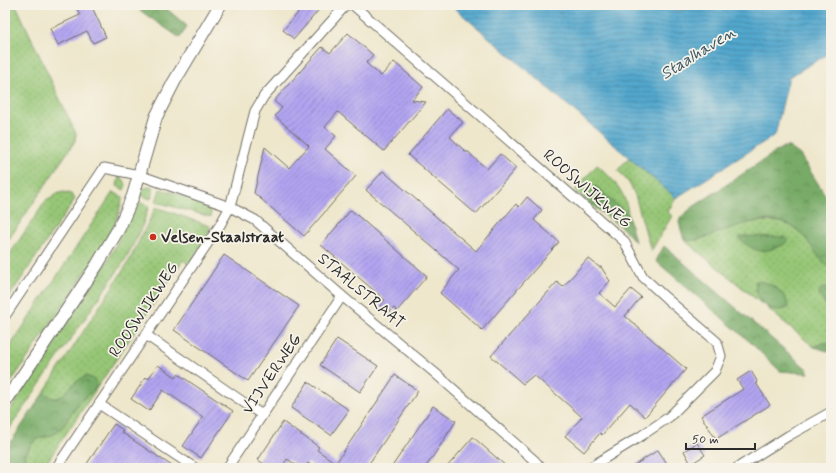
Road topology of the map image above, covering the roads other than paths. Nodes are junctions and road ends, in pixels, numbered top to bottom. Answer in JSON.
{"nodes":[{"id":1,"x":220,"y":5,"type":"edge"},
{"id":2,"x":346,"y":5,"type":"edge"},
{"id":3,"x":353,"y":5,"type":"edge"},
{"id":4,"x":138,"y":175,"type":"junction"},
{"id":5,"x":230,"y":207,"type":"junction"},
{"id":6,"x":342,"y":296,"type":"junction"},
{"id":7,"x":5,"y":316,"type":"edge"},
{"id":8,"x":146,"y":335,"type":"junction"},
{"id":9,"x":5,"y":402,"type":"edge"},
{"id":10,"x":99,"y":404,"type":"junction"},
{"id":11,"x":831,"y":412,"type":"edge"},
{"id":12,"x":262,"y":415,"type":"junction"},
{"id":13,"x":56,"y":468,"type":"edge"},
{"id":14,"x":195,"y":468,"type":"edge"},
{"id":15,"x":227,"y":468,"type":"edge"},
{"id":16,"x":541,"y":468,"type":"edge"},
{"id":17,"x":589,"y":468,"type":"edge"},
{"id":18,"x":737,"y":468,"type":"edge"}],
"edges":[{"from":1,"to":4,"type":"street"},
{"from":2,"to":5,"type":"street","name":"ROOSWIJKWEG"},
{"from":3,"to":17,"type":"street","name":"ROOSWIJKWEG"},
{"from":4,"to":5,"type":"street","name":"STAALSTRAAT"},
{"from":4,"to":7,"type":"street","name":"STAALSTRAAT"},
{"from":4,"to":9,"type":"street"},
{"from":5,"to":6,"type":"street","name":"STAALSTRAAT"},
{"from":5,"to":8,"type":"street","name":"ROOSWIJKWEG"},
{"from":6,"to":12,"type":"street","name":"VIJVERWEG"},
{"from":6,"to":16,"type":"street","name":"STAALSTRAAT"},
{"from":8,"to":10,"type":"street","name":"ROOSWIJKWEG"},
{"from":8,"to":12,"type":"street"},
{"from":10,"to":13,"type":"street","name":"ROOSWIJKWEG"},
{"from":10,"to":14,"type":"street"},
{"from":11,"to":18,"type":"street"},
{"from":12,"to":15,"type":"street","name":"VIJVERWEG"}]}
